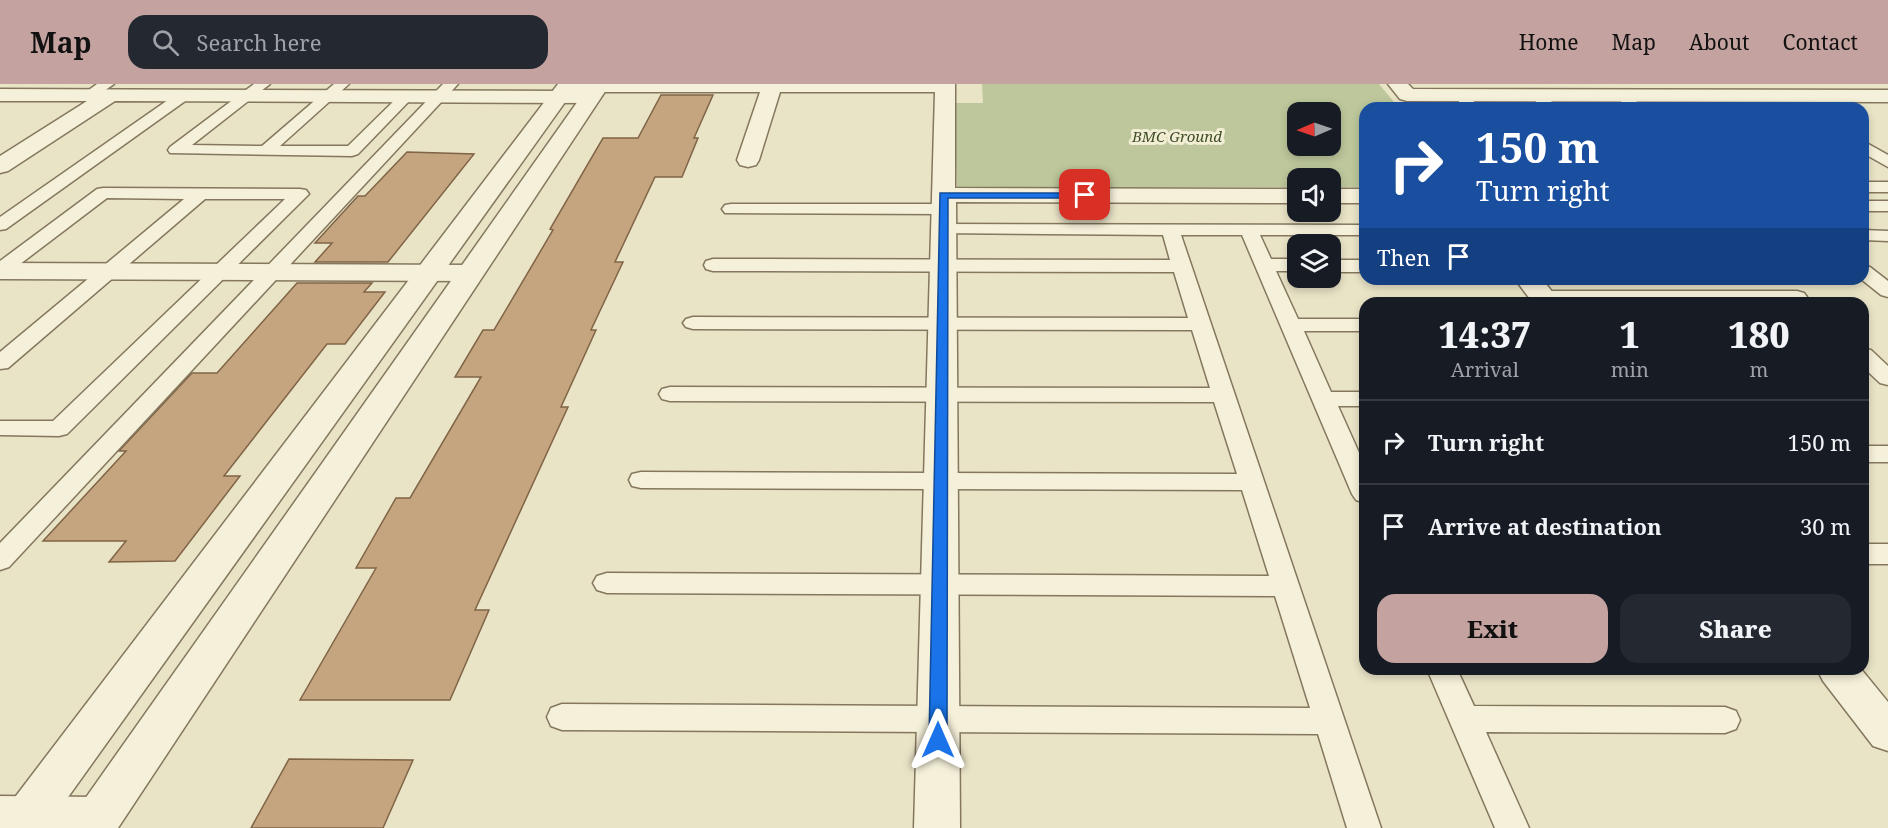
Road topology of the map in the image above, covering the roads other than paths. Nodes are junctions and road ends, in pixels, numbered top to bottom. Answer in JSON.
{"nodes":[{"id":1,"x":1398,"y":84,"type":"edge"},
{"id":2,"x":1807,"y":84,"type":"edge"},
{"id":3,"x":945,"y":85,"type":"edge"},
{"id":4,"x":772,"y":86,"type":"junction"},
{"id":5,"x":580,"y":89,"type":"edge"},
{"id":6,"x":109,"y":90,"type":"edge"},
{"id":7,"x":255,"y":90,"type":"edge"},
{"id":8,"x":335,"y":90,"type":"edge"},
{"id":9,"x":445,"y":90,"type":"edge"},
{"id":10,"x":0,"y":95,"type":"edge"},
{"id":11,"x":183,"y":96,"type":"junction"},
{"id":12,"x":407,"y":96,"type":"junction"},
{"id":13,"x":1826,"y":96,"type":"junction"},
{"id":14,"x":1888,"y":96,"type":"edge"},
{"id":15,"x":1467,"y":102,"type":"edge"},
{"id":16,"x":1545,"y":102,"type":"edge"},
{"id":17,"x":1629,"y":102,"type":"edge"},
{"id":18,"x":1869,"y":150,"type":"edge"},
{"id":19,"x":265,"y":151,"type":"junction"},
{"id":20,"x":748,"y":160,"type":"dead end"},
{"id":21,"x":1888,"y":162,"type":"edge"},
{"id":22,"x":0,"y":166,"type":"edge"},
{"id":23,"x":1869,"y":187,"type":"edge"},
{"id":24,"x":1888,"y":187,"type":"edge"},
{"id":25,"x":201,"y":193,"type":"junction"},
{"id":26,"x":1287,"y":196,"type":"edge"},
{"id":27,"x":1341,"y":196,"type":"edge"},
{"id":28,"x":1359,"y":196,"type":"edge"},
{"id":29,"x":1869,"y":206,"type":"edge"},
{"id":30,"x":1888,"y":206,"type":"edge"},
{"id":31,"x":731,"y":209,"type":"dead end"},
{"id":32,"x":943,"y":211,"type":"junction"},
{"id":33,"x":0,"y":225,"type":"edge"},
{"id":34,"x":1170,"y":230,"type":"junction"},
{"id":35,"x":1249,"y":230,"type":"junction"},
{"id":36,"x":1359,"y":230,"type":"edge"},
{"id":37,"x":1869,"y":236,"type":"edge"},
{"id":38,"x":1888,"y":236,"type":"edge"},
{"id":39,"x":713,"y":265,"type":"dead end"},
{"id":40,"x":1264,"y":265,"type":"junction"},
{"id":41,"x":943,"y":266,"type":"junction"},
{"id":42,"x":1182,"y":266,"type":"junction"},
{"id":43,"x":1287,"y":266,"type":"edge"},
{"id":44,"x":1341,"y":266,"type":"edge"},
{"id":45,"x":1359,"y":266,"type":"edge"},
{"id":46,"x":0,"y":270,"type":"edge"},
{"id":47,"x":108,"y":271,"type":"junction"},
{"id":48,"x":220,"y":272,"type":"junction"},
{"id":49,"x":273,"y":272,"type":"junction"},
{"id":50,"x":428,"y":273,"type":"junction"},
{"id":51,"x":471,"y":273,"type":"junction"},
{"id":52,"x":1869,"y":276,"type":"edge"},
{"id":53,"x":1784,"y":285,"type":"edge"},
{"id":54,"x":1888,"y":291,"type":"edge"},
{"id":55,"x":1539,"y":293,"type":"edge"},
{"id":56,"x":1689,"y":297,"type":"edge"},
{"id":57,"x":1798,"y":297,"type":"edge"},
{"id":58,"x":693,"y":322,"type":"dead end"},
{"id":59,"x":942,"y":323,"type":"junction"},
{"id":60,"x":1201,"y":324,"type":"junction"},
{"id":61,"x":1290,"y":325,"type":"junction"},
{"id":62,"x":1359,"y":325,"type":"edge"},
{"id":63,"x":0,"y":363,"type":"edge"},
{"id":64,"x":670,"y":394,"type":"dead end"},
{"id":65,"x":942,"y":395,"type":"junction"},
{"id":66,"x":1224,"y":395,"type":"junction"},
{"id":67,"x":1323,"y":399,"type":"junction"},
{"id":68,"x":1359,"y":399,"type":"edge"},
{"id":69,"x":0,"y":428,"type":"edge"},
{"id":70,"x":1869,"y":454,"type":"edge"},
{"id":71,"x":1888,"y":454,"type":"edge"},
{"id":72,"x":1359,"y":477,"type":"edge"},
{"id":73,"x":641,"y":480,"type":"dead end"},
{"id":74,"x":940,"y":481,"type":"junction"},
{"id":75,"x":1251,"y":482,"type":"junction"},
{"id":76,"x":1869,"y":554,"type":"edge"},
{"id":77,"x":1888,"y":554,"type":"edge"},
{"id":78,"x":0,"y":560,"type":"edge"},
{"id":79,"x":606,"y":583,"type":"dead end"},
{"id":80,"x":939,"y":584,"type":"junction"},
{"id":81,"x":1285,"y":586,"type":"junction"},
{"id":82,"x":1445,"y":675,"type":"edge"},
{"id":83,"x":1842,"y":675,"type":"edge"},
{"id":84,"x":562,"y":717,"type":"dead end"},
{"id":85,"x":938,"y":718,"type":"junction"},
{"id":86,"x":1465,"y":719,"type":"junction"},
{"id":87,"x":1725,"y":720,"type":"dead end"},
{"id":88,"x":1329,"y":721,"type":"junction"},
{"id":89,"x":1888,"y":733,"type":"edge"},
{"id":90,"x":16,"y":821,"type":"edge"},
{"id":91,"x":95,"y":823,"type":"edge"},
{"id":92,"x":937,"y":828,"type":"edge"},
{"id":93,"x":1364,"y":828,"type":"edge"},
{"id":94,"x":1512,"y":828,"type":"edge"}],
"edges":[{"from":1,"to":15,"type":"street"},
{"from":2,"to":13,"type":"street"},
{"from":3,"to":4,"type":"street"},
{"from":3,"to":32,"type":"street"},
{"from":4,"to":5,"type":"street"},
{"from":4,"to":20,"type":"street"},
{"from":5,"to":9,"type":"street"},
{"from":5,"to":50,"type":"street"},
{"from":5,"to":51,"type":"street"},
{"from":6,"to":10,"type":"street"},
{"from":6,"to":11,"type":"street"},
{"from":6,"to":22,"type":"street"},
{"from":7,"to":8,"type":"street"},
{"from":7,"to":11,"type":"street"},
{"from":7,"to":19,"type":"lane"},
{"from":8,"to":12,"type":"street"},
{"from":8,"to":19,"type":"lane"},
{"from":9,"to":12,"type":"street"},
{"from":9,"to":49,"type":"lane"},
{"from":11,"to":33,"type":"lane"},
{"from":12,"to":19,"type":"lane"},
{"from":13,"to":14,"type":"street"},
{"from":13,"to":17,"type":"street"},
{"from":15,"to":16,"type":"street"},
{"from":16,"to":17,"type":"street"},
{"from":18,"to":21,"type":"lane"},
{"from":23,"to":24,"type":"lane"},
{"from":25,"to":46,"type":"lane"},
{"from":25,"to":47,"type":"lane"},
{"from":25,"to":48,"type":"lane"},
{"from":26,"to":32,"type":"street"},
{"from":27,"to":28,"type":"street"},
{"from":29,"to":30,"type":"lane"},
{"from":31,"to":32,"type":"lane"},
{"from":32,"to":34,"type":"lane"},
{"from":32,"to":41,"type":"street"},
{"from":34,"to":35,"type":"lane"},
{"from":34,"to":42,"type":"lane"},
{"from":35,"to":36,"type":"lane"},
{"from":35,"to":40,"type":"lane"},
{"from":37,"to":38,"type":"lane"},
{"from":39,"to":41,"type":"lane"},
{"from":40,"to":43,"type":"lane"},
{"from":40,"to":61,"type":"lane"},
{"from":41,"to":42,"type":"lane"},
{"from":41,"to":59,"type":"street"},
{"from":42,"to":60,"type":"lane"},
{"from":44,"to":45,"type":"lane"},
{"from":46,"to":47,"type":"street"},
{"from":47,"to":48,"type":"street"},
{"from":47,"to":63,"type":"lane"},
{"from":48,"to":49,"type":"street"},
{"from":48,"to":69,"type":"lane"},
{"from":49,"to":50,"type":"street"},
{"from":49,"to":78,"type":"lane"},
{"from":50,"to":51,"type":"street"},
{"from":50,"to":90,"type":"street"},
{"from":51,"to":91,"type":"street"},
{"from":52,"to":54,"type":"lane"},
{"from":53,"to":57,"type":"lane"},
{"from":55,"to":56,"type":"lane"},
{"from":58,"to":59,"type":"lane"},
{"from":59,"to":60,"type":"lane"},
{"from":59,"to":65,"type":"street"},
{"from":60,"to":66,"type":"lane"},
{"from":61,"to":62,"type":"lane"},
{"from":61,"to":67,"type":"lane"},
{"from":64,"to":65,"type":"lane"},
{"from":65,"to":66,"type":"lane"},
{"from":65,"to":74,"type":"street"},
{"from":66,"to":75,"type":"lane"},
{"from":67,"to":68,"type":"lane"},
{"from":67,"to":72,"type":"lane"},
{"from":70,"to":71,"type":"lane"},
{"from":73,"to":74,"type":"lane"},
{"from":74,"to":75,"type":"lane"},
{"from":74,"to":80,"type":"street"},
{"from":75,"to":81,"type":"lane"},
{"from":76,"to":77,"type":"lane"},
{"from":79,"to":80,"type":"lane"},
{"from":80,"to":81,"type":"lane"},
{"from":80,"to":85,"type":"street"},
{"from":81,"to":88,"type":"lane"},
{"from":82,"to":86,"type":"lane"},
{"from":83,"to":89,"type":"street"},
{"from":84,"to":85,"type":"lane"},
{"from":85,"to":88,"type":"lane"},
{"from":85,"to":92,"type":"street"},
{"from":86,"to":87,"type":"lane"},
{"from":86,"to":94,"type":"lane"},
{"from":88,"to":93,"type":"lane"},
{"from":90,"to":91,"type":"street"}]}
